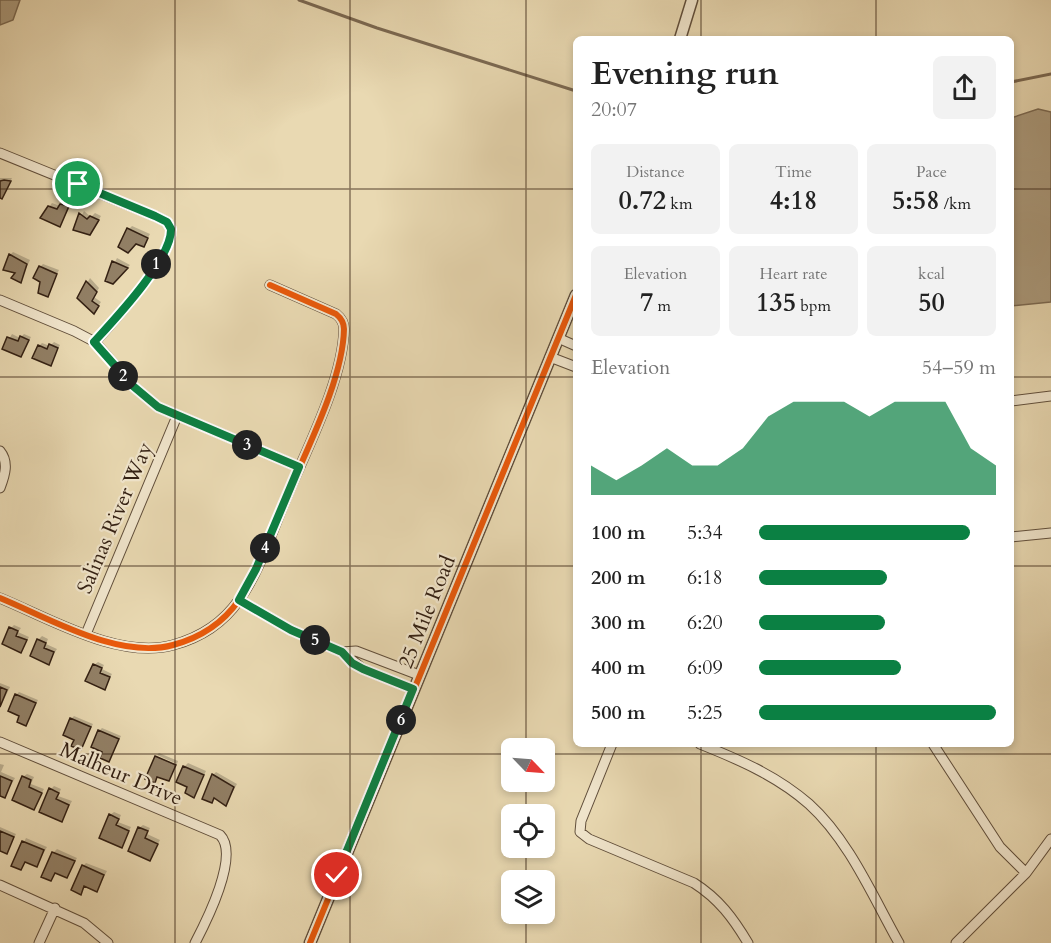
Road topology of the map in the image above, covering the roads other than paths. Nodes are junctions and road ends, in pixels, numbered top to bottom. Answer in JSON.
{"nodes":[{"id":1,"x":693,"y":0,"type":"edge"},
{"id":2,"x":702,"y":0,"type":"edge"},
{"id":3,"x":685,"y":26,"type":"junction"},
{"id":4,"x":681,"y":36,"type":"edge"},
{"id":5,"x":0,"y":153,"type":"edge"},
{"id":6,"x":270,"y":285,"type":"dead end"},
{"id":7,"x":0,"y":300,"type":"edge"},
{"id":8,"x":573,"y":302,"type":"edge"},
{"id":9,"x":558,"y":338,"type":"junction"},
{"id":10,"x":94,"y":342,"type":"junction"},
{"id":11,"x":573,"y":344,"type":"edge"},
{"id":12,"x":550,"y":357,"type":"junction"},
{"id":13,"x":573,"y":366,"type":"edge"},
{"id":14,"x":1051,"y":396,"type":"edge"},
{"id":15,"x":1014,"y":401,"type":"edge"},
{"id":16,"x":177,"y":416,"type":"junction"},
{"id":17,"x":3,"y":454,"type":"edge"},
{"id":18,"x":299,"y":467,"type":"junction"},
{"id":19,"x":0,"y":488,"type":"edge"},
{"id":20,"x":1051,"y":533,"type":"edge"},
{"id":21,"x":1014,"y":537,"type":"edge"},
{"id":22,"x":0,"y":598,"type":"edge"},
{"id":23,"x":239,"y":600,"type":"junction"},
{"id":24,"x":86,"y":634,"type":"junction"},
{"id":25,"x":342,"y":652,"type":"junction"},
{"id":26,"x":419,"y":675,"type":"junction"},
{"id":27,"x":413,"y":689,"type":"junction"},
{"id":28,"x":0,"y":742,"type":"edge"},
{"id":29,"x":611,"y":747,"type":"edge"},
{"id":30,"x":707,"y":747,"type":"edge"},
{"id":31,"x":935,"y":747,"type":"edge"},
{"id":32,"x":1051,"y":839,"type":"edge"},
{"id":33,"x":1026,"y":873,"type":"junction"},
{"id":34,"x":0,"y":885,"type":"edge"},
{"id":35,"x":55,"y":908,"type":"junction"},
{"id":36,"x":39,"y":943,"type":"edge"},
{"id":37,"x":108,"y":943,"type":"edge"},
{"id":38,"x":195,"y":943,"type":"edge"},
{"id":39,"x":310,"y":943,"type":"edge"},
{"id":40,"x":748,"y":943,"type":"edge"},
{"id":41,"x":899,"y":943,"type":"edge"},
{"id":42,"x":956,"y":943,"type":"edge"}],
"edges":[{"from":1,"to":3,"type":"street"},
{"from":2,"to":3,"type":"street"},
{"from":3,"to":4,"type":"street"},
{"from":5,"to":10,"type":"street"},
{"from":6,"to":18,"type":"street"},
{"from":7,"to":10,"type":"street"},
{"from":8,"to":9,"type":"street","name":"25 Mile Road"},
{"from":9,"to":11,"type":"street"},
{"from":9,"to":12,"type":"street","name":"25 Mile Road"},
{"from":10,"to":16,"type":"street"},
{"from":12,"to":13,"type":"street"},
{"from":12,"to":26,"type":"street","name":"25 Mile Road"},
{"from":14,"to":15,"type":"street"},
{"from":16,"to":18,"type":"street"},
{"from":16,"to":24,"type":"street","name":"Salinas River Way"},
{"from":17,"to":19,"type":"street"},
{"from":18,"to":23,"type":"street"},
{"from":20,"to":21,"type":"street"},
{"from":22,"to":24,"type":"street"},
{"from":23,"to":24,"type":"street"},
{"from":23,"to":25,"type":"street"},
{"from":25,"to":26,"type":"street"},
{"from":25,"to":27,"type":"street"},
{"from":26,"to":27,"type":"street","name":"25 Mile Road"},
{"from":27,"to":39,"type":"street","name":"25 Mile Road"},
{"from":28,"to":38,"type":"street","name":"Malheur Drive"},
{"from":29,"to":40,"type":"street"},
{"from":30,"to":41,"type":"street"},
{"from":31,"to":33,"type":"street"},
{"from":32,"to":33,"type":"street"},
{"from":33,"to":42,"type":"street"},
{"from":34,"to":35,"type":"street"},
{"from":35,"to":36,"type":"street"},
{"from":35,"to":37,"type":"street"}]}
